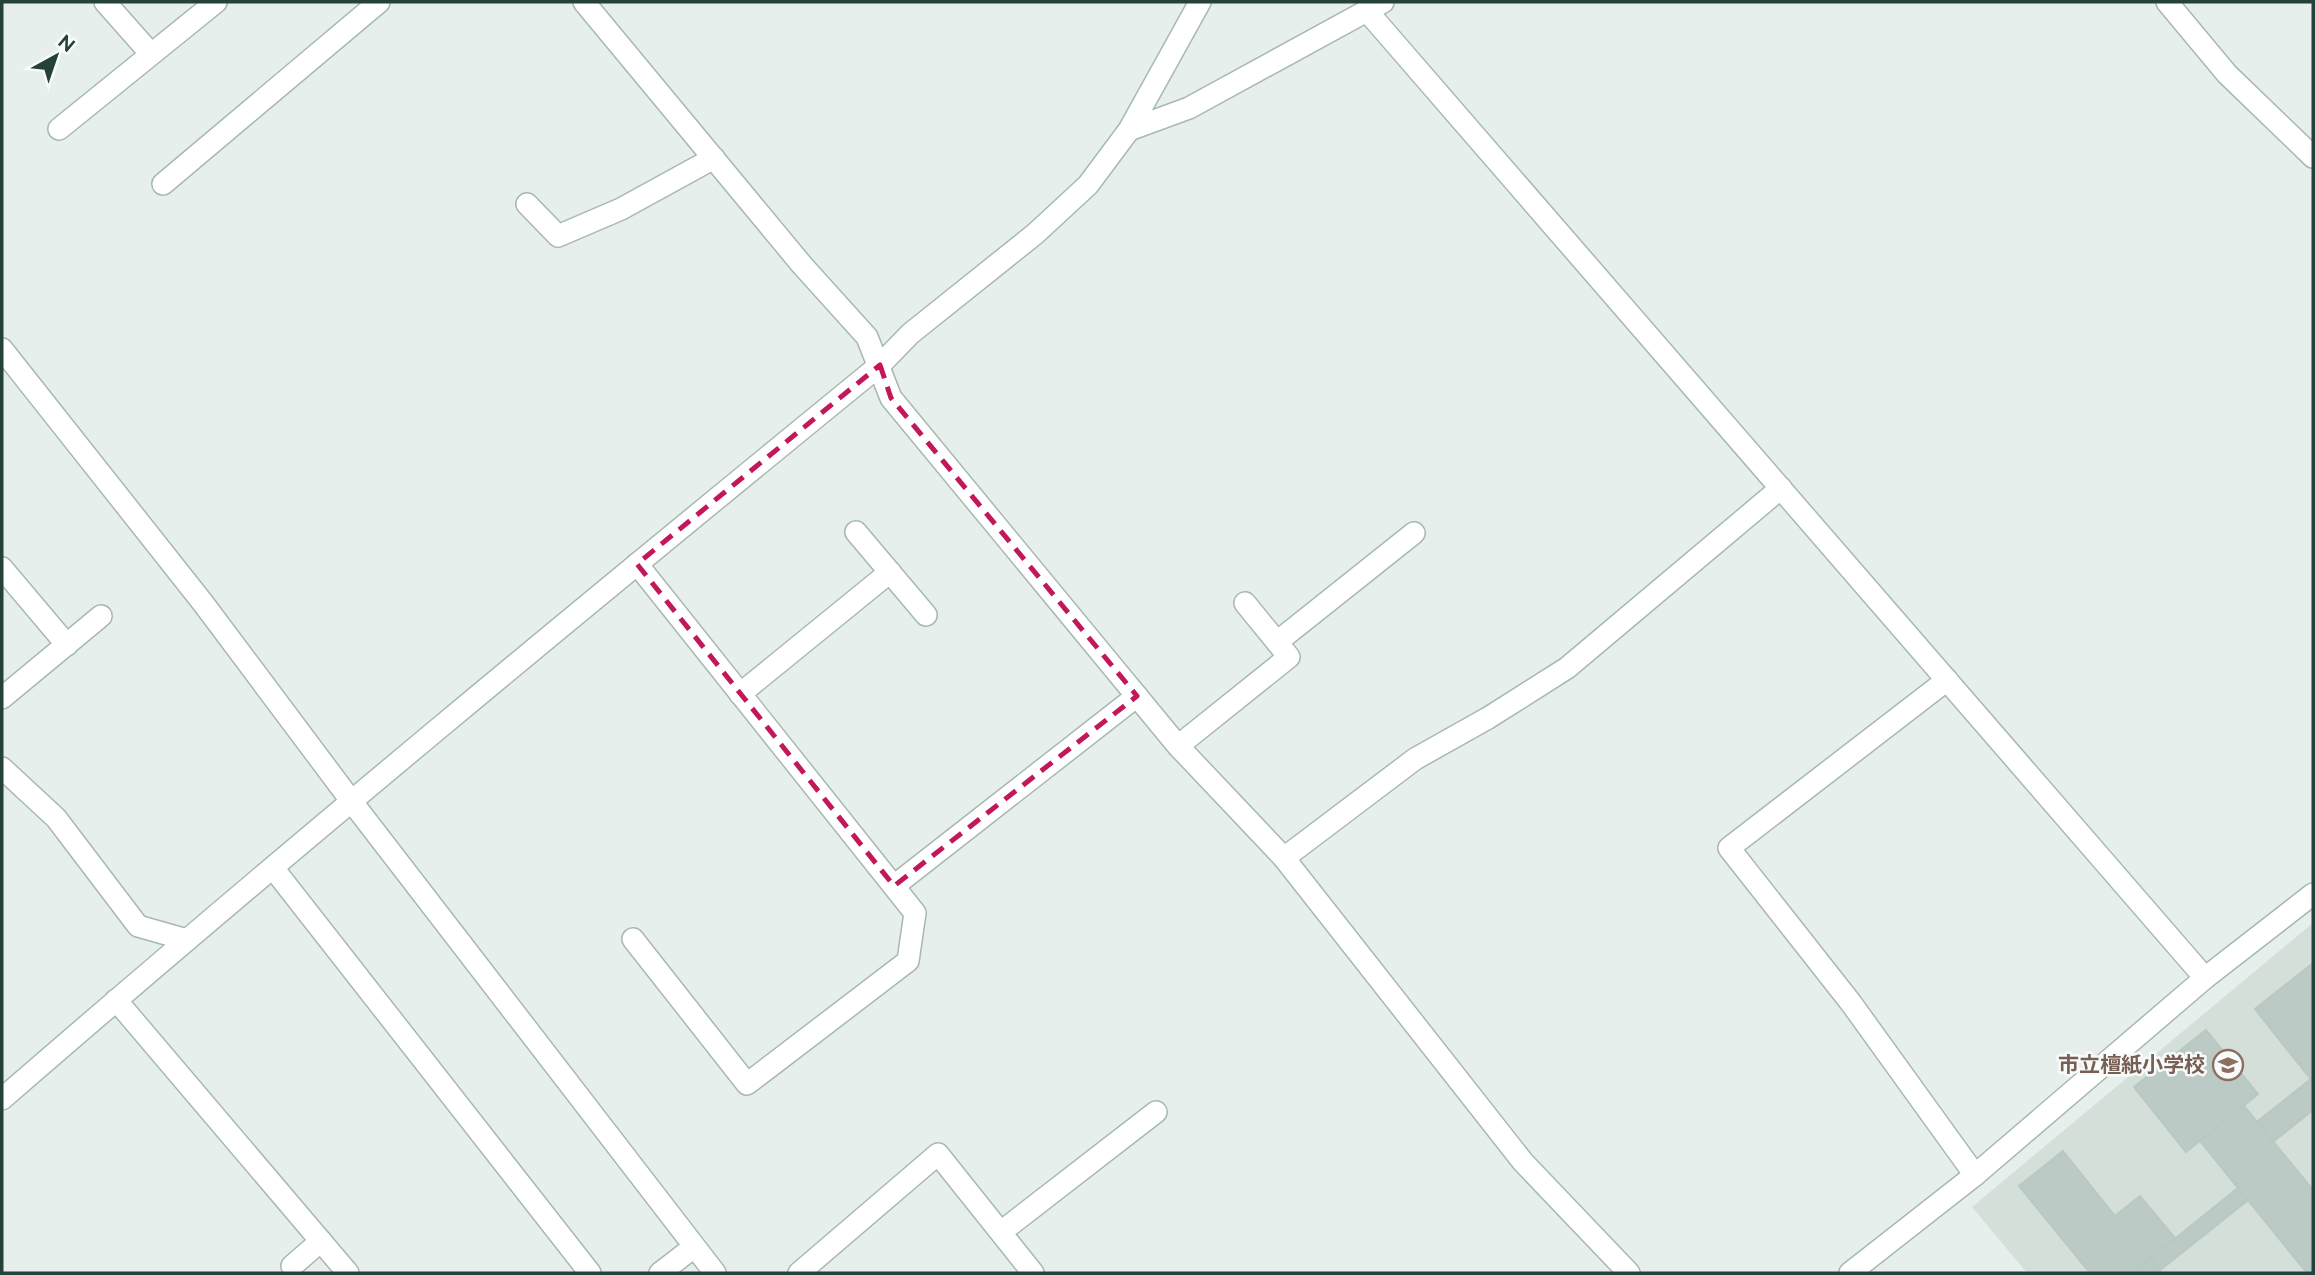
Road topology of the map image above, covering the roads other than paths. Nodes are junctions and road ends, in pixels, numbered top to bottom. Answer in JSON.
{"nodes":[{"id":1,"x":105,"y":2,"type":"edge"},
{"id":2,"x":216,"y":2,"type":"edge"},
{"id":3,"x":379,"y":2,"type":"edge"},
{"id":4,"x":584,"y":2,"type":"edge"},
{"id":5,"x":1200,"y":2,"type":"edge"},
{"id":6,"x":2167,"y":2,"type":"edge"},
{"id":7,"x":1375,"y":6,"type":"edge"},
{"id":8,"x":151,"y":54,"type":"junction"},
{"id":9,"x":59,"y":129,"type":"dead end"},
{"id":10,"x":1129,"y":130,"type":"junction"},
{"id":11,"x":2313,"y":157,"type":"edge"},
{"id":12,"x":714,"y":158,"type":"junction"},
{"id":13,"x":163,"y":184,"type":"dead end"},
{"id":14,"x":527,"y":204,"type":"dead end"},
{"id":15,"x":2,"y":349,"type":"edge"},
{"id":16,"x":880,"y":365,"type":"junction"},
{"id":17,"x":1781,"y":488,"type":"junction"},
{"id":18,"x":856,"y":532,"type":"dead end"},
{"id":19,"x":1414,"y":533,"type":"dead end"},
{"id":20,"x":637,"y":564,"type":"junction"},
{"id":21,"x":2,"y":568,"type":"edge"},
{"id":22,"x":890,"y":572,"type":"junction"},
{"id":23,"x":1245,"y":603,"type":"dead end"},
{"id":24,"x":926,"y":615,"type":"dead end"},
{"id":25,"x":101,"y":616,"type":"dead end"},
{"id":26,"x":1277,"y":642,"type":"junction"},
{"id":27,"x":67,"y":645,"type":"junction"},
{"id":28,"x":1947,"y":680,"type":"junction"},
{"id":29,"x":740,"y":694,"type":"junction"},
{"id":30,"x":1136,"y":696,"type":"junction"},
{"id":31,"x":2,"y":698,"type":"edge"},
{"id":32,"x":1178,"y":746,"type":"junction"},
{"id":33,"x":2,"y":768,"type":"edge"},
{"id":34,"x":352,"y":802,"type":"junction"},
{"id":35,"x":1284,"y":858,"type":"junction"},
{"id":36,"x":273,"y":868,"type":"junction"},
{"id":37,"x":894,"y":886,"type":"junction"},
{"id":38,"x":2313,"y":894,"type":"edge"},
{"id":39,"x":633,"y":939,"type":"dead end"},
{"id":40,"x":187,"y":940,"type":"junction"},
{"id":41,"x":2205,"y":978,"type":"junction"},
{"id":42,"x":116,"y":1000,"type":"junction"},
{"id":43,"x":2,"y":1099,"type":"edge"},
{"id":44,"x":1156,"y":1112,"type":"dead end"},
{"id":45,"x":1975,"y":1175,"type":"junction"},
{"id":46,"x":1001,"y":1232,"type":"junction"},
{"id":47,"x":321,"y":1241,"type":"junction"},
{"id":48,"x":694,"y":1247,"type":"junction"},
{"id":49,"x":292,"y":1266,"type":"dead end"},
{"id":50,"x":348,"y":1273,"type":"edge"},
{"id":51,"x":590,"y":1273,"type":"edge"},
{"id":52,"x":660,"y":1273,"type":"edge"},
{"id":53,"x":715,"y":1273,"type":"edge"},
{"id":54,"x":799,"y":1273,"type":"edge"},
{"id":55,"x":1033,"y":1273,"type":"edge"},
{"id":56,"x":1629,"y":1273,"type":"edge"},
{"id":57,"x":1850,"y":1273,"type":"edge"}],
"edges":[{"from":1,"to":8,"type":"street"},
{"from":2,"to":8,"type":"street"},
{"from":3,"to":13,"type":"street"},
{"from":4,"to":12,"type":"street"},
{"from":5,"to":10,"type":"street"},
{"from":6,"to":11,"type":"street"},
{"from":7,"to":10,"type":"street"},
{"from":7,"to":17,"type":"street"},
{"from":8,"to":9,"type":"street"},
{"from":10,"to":16,"type":"street"},
{"from":12,"to":14,"type":"street"},
{"from":12,"to":16,"type":"street"},
{"from":15,"to":34,"type":"street"},
{"from":16,"to":20,"type":"street"},
{"from":16,"to":30,"type":"street"},
{"from":17,"to":28,"type":"street"},
{"from":17,"to":35,"type":"street"},
{"from":18,"to":22,"type":"street"},
{"from":19,"to":26,"type":"street"},
{"from":20,"to":29,"type":"street"},
{"from":20,"to":34,"type":"street"},
{"from":21,"to":27,"type":"street"},
{"from":22,"to":24,"type":"street"},
{"from":22,"to":29,"type":"street"},
{"from":23,"to":26,"type":"street"},
{"from":25,"to":27,"type":"street"},
{"from":26,"to":32,"type":"street"},
{"from":27,"to":31,"type":"street"},
{"from":28,"to":41,"type":"street"},
{"from":28,"to":45,"type":"street"},
{"from":29,"to":37,"type":"street"},
{"from":30,"to":32,"type":"street"},
{"from":30,"to":37,"type":"street"},
{"from":32,"to":35,"type":"street"},
{"from":33,"to":40,"type":"street"},
{"from":34,"to":36,"type":"street"},
{"from":34,"to":48,"type":"street"},
{"from":35,"to":56,"type":"street"},
{"from":36,"to":40,"type":"street"},
{"from":36,"to":51,"type":"street"},
{"from":37,"to":39,"type":"street"},
{"from":38,"to":41,"type":"street"},
{"from":40,"to":42,"type":"street"},
{"from":41,"to":45,"type":"street"},
{"from":42,"to":43,"type":"street"},
{"from":42,"to":47,"type":"street"},
{"from":44,"to":46,"type":"street"},
{"from":45,"to":57,"type":"street"},
{"from":46,"to":54,"type":"street"},
{"from":46,"to":55,"type":"street"},
{"from":47,"to":49,"type":"street"},
{"from":47,"to":50,"type":"street"},
{"from":48,"to":52,"type":"street"},
{"from":48,"to":53,"type":"street"}]}
